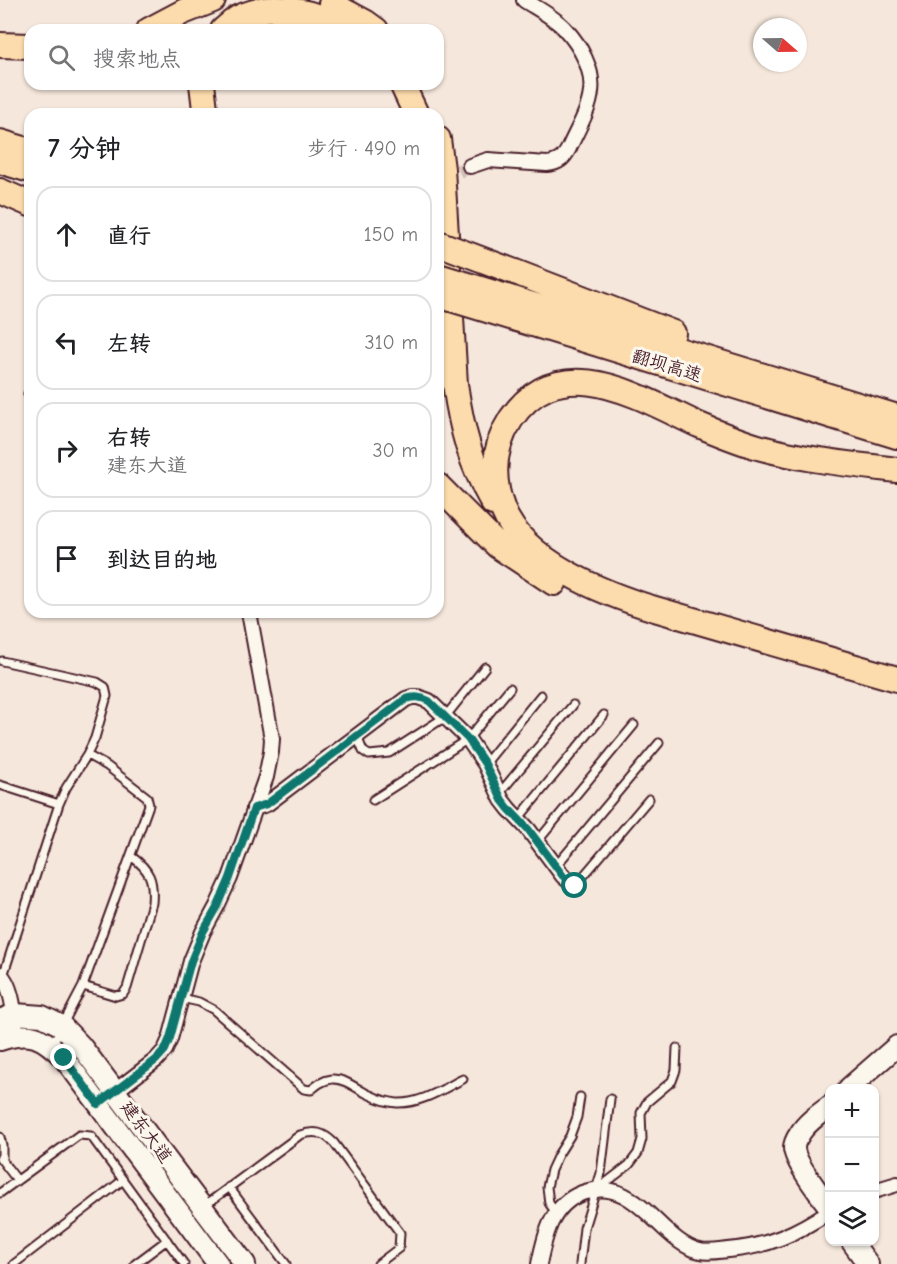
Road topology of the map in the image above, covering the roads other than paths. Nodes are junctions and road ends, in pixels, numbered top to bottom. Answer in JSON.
{"nodes":[{"id":1,"x":213,"y":0,"type":"edge"},
{"id":2,"x":320,"y":0,"type":"edge"},
{"id":3,"x":524,"y":0,"type":"edge"},
{"id":4,"x":160,"y":24,"type":"edge"},
{"id":5,"x":230,"y":24,"type":"edge"},
{"id":6,"x":338,"y":24,"type":"edge"},
{"id":7,"x":368,"y":24,"type":"edge"},
{"id":8,"x":0,"y":45,"type":"edge"},
{"id":9,"x":24,"y":46,"type":"edge"},
{"id":10,"x":203,"y":90,"type":"edge"},
{"id":11,"x":405,"y":90,"type":"edge"},
{"id":12,"x":422,"y":90,"type":"edge"},
{"id":13,"x":205,"y":108,"type":"edge"},
{"id":14,"x":413,"y":108,"type":"edge"},
{"id":15,"x":430,"y":108,"type":"edge"},
{"id":16,"x":470,"y":166,"type":"tunnel mouth"},
{"id":17,"x":0,"y":191,"type":"edge"},
{"id":18,"x":24,"y":201,"type":"edge"},
{"id":19,"x":444,"y":202,"type":"edge"},
{"id":20,"x":444,"y":245,"type":"edge"},
{"id":21,"x":444,"y":279,"type":"edge"},
{"id":22,"x":444,"y":296,"type":"edge"},
{"id":23,"x":515,"y":309,"type":"junction"},
{"id":24,"x":866,"y":407,"type":"junction"},
{"id":25,"x":444,"y":413,"type":"edge"},
{"id":26,"x":897,"y":417,"type":"edge"},
{"id":27,"x":897,"y":436,"type":"edge"},
{"id":28,"x":897,"y":470,"type":"edge"},
{"id":29,"x":444,"y":492,"type":"edge"},
{"id":30,"x":513,"y":529,"type":"junction"},
{"id":31,"x":540,"y":574,"type":"junction"},
{"id":32,"x":250,"y":618,"type":"edge"},
{"id":33,"x":2,"y":661,"type":"dead end"},
{"id":34,"x":485,"y":667,"type":"dead end"},
{"id":35,"x":897,"y":679,"type":"edge"},
{"id":36,"x":510,"y":688,"type":"dead end"},
{"id":37,"x":541,"y":695,"type":"dead end"},
{"id":38,"x":897,"y":695,"type":"edge"},
{"id":39,"x":573,"y":705,"type":"dead end"},
{"id":40,"x":604,"y":715,"type":"dead end"},
{"id":41,"x":445,"y":717,"type":"junction"},
{"id":42,"x":634,"y":725,"type":"dead end"},
{"id":43,"x":357,"y":736,"type":"junction"},
{"id":44,"x":468,"y":739,"type":"junction"},
{"id":45,"x":659,"y":743,"type":"dead end"},
{"id":46,"x":87,"y":755,"type":"junction"},
{"id":47,"x":485,"y":764,"type":"junction"},
{"id":48,"x":0,"y":785,"type":"edge"},
{"id":49,"x":500,"y":794,"type":"junction"},
{"id":50,"x":649,"y":799,"type":"dead end"},
{"id":51,"x":373,"y":800,"type":"dead end"},
{"id":52,"x":59,"y":804,"type":"junction"},
{"id":53,"x":254,"y":808,"type":"junction"},
{"id":54,"x":518,"y":819,"type":"junction"},
{"id":55,"x":537,"y":842,"type":"junction"},
{"id":56,"x":131,"y":856,"type":"junction"},
{"id":57,"x":556,"y":866,"type":"junction"},
{"id":58,"x":575,"y":886,"type":"joint"},
{"id":59,"x":2,"y":975,"type":"edge"},
{"id":60,"x":83,"y":986,"type":"junction"},
{"id":61,"x":181,"y":998,"type":"junction"},
{"id":62,"x":8,"y":1017,"type":"edge"},
{"id":63,"x":62,"y":1026,"type":"junction"},
{"id":64,"x":8,"y":1038,"type":"edge"},
{"id":65,"x":51,"y":1046,"type":"junction"},
{"id":66,"x":897,"y":1046,"type":"edge"},
{"id":67,"x":677,"y":1048,"type":"dead end"},
{"id":68,"x":463,"y":1079,"type":"dead end"},
{"id":69,"x":855,"y":1084,"type":"edge"},
{"id":70,"x":115,"y":1091,"type":"junction"},
{"id":71,"x":580,"y":1097,"type":"dead end"},
{"id":72,"x":610,"y":1099,"type":"dead end"},
{"id":73,"x":98,"y":1104,"type":"junction"},
{"id":74,"x":825,"y":1110,"type":"edge"},
{"id":75,"x":0,"y":1137,"type":"edge"},
{"id":76,"x":1,"y":1159,"type":"edge"},
{"id":77,"x":17,"y":1180,"type":"junction"},
{"id":78,"x":123,"y":1180,"type":"junction"},
{"id":79,"x":897,"y":1184,"type":"edge"},
{"id":80,"x":229,"y":1187,"type":"junction"},
{"id":81,"x":879,"y":1189,"type":"edge"},
{"id":82,"x":597,"y":1190,"type":"junction"},
{"id":83,"x":0,"y":1193,"type":"edge"},
{"id":84,"x":202,"y":1207,"type":"junction"},
{"id":85,"x":556,"y":1213,"type":"junction"},
{"id":86,"x":825,"y":1213,"type":"edge"},
{"id":87,"x":185,"y":1220,"type":"junction"},
{"id":88,"x":167,"y":1240,"type":"junction"},
{"id":89,"x":855,"y":1246,"type":"edge"},
{"id":90,"x":14,"y":1264,"type":"edge"},
{"id":91,"x":135,"y":1264,"type":"edge"},
{"id":92,"x":184,"y":1264,"type":"edge"},
{"id":93,"x":218,"y":1264,"type":"edge"},
{"id":94,"x":245,"y":1264,"type":"edge"},
{"id":95,"x":286,"y":1264,"type":"edge"},
{"id":96,"x":378,"y":1264,"type":"edge"},
{"id":97,"x":539,"y":1264,"type":"edge"},
{"id":98,"x":580,"y":1264,"type":"edge"},
{"id":99,"x":868,"y":1264,"type":"edge"}],
"edges":[{"from":1,"to":4,"type":"highway"},
{"from":2,"to":7,"type":"highway"},
{"from":3,"to":16,"type":"street"},
{"from":5,"to":6,"type":"highway"},
{"from":8,"to":9,"type":"highway"},
{"from":10,"to":13,"type":"highway"},
{"from":11,"to":14,"type":"highway"},
{"from":12,"to":15,"type":"highway"},
{"from":17,"to":18,"type":"highway"},
{"from":19,"to":30,"type":"highway"},
{"from":20,"to":24,"type":"highway","bridge":true},
{"from":21,"to":23,"type":"highway","name":"翻坝高速","bridge":true},
{"from":22,"to":23,"type":"highway","name":"翻坝高速","bridge":true},
{"from":23,"to":24,"type":"highway","name":"翻坝高速"},
{"from":23,"to":27,"type":"highway","name":"翻坝高速"},
{"from":24,"to":26,"type":"highway","name":"翻坝高速"},
{"from":25,"to":31,"type":"highway"},
{"from":28,"to":30,"type":"highway"},
{"from":29,"to":31,"type":"highway"},
{"from":30,"to":35,"type":"highway"},
{"from":31,"to":38,"type":"highway"},
{"from":32,"to":53,"type":"street"},
{"from":33,"to":46,"type":"lane"},
{"from":34,"to":41,"type":"lane"},
{"from":36,"to":44,"type":"lane"},
{"from":37,"to":47,"type":"lane"},
{"from":39,"to":49,"type":"lane"},
{"from":40,"to":54,"type":"lane"},
{"from":41,"to":43,"type":"street"},
{"from":41,"to":43,"type":"lane"},
{"from":41,"to":44,"type":"street"},
{"from":42,"to":55,"type":"lane"},
{"from":43,"to":53,"type":"street"},
{"from":44,"to":47,"type":"street"},
{"from":44,"to":51,"type":"lane"},
{"from":45,"to":57,"type":"lane"},
{"from":46,"to":52,"type":"lane"},
{"from":46,"to":56,"type":"lane"},
{"from":47,"to":49,"type":"street"},
{"from":48,"to":52,"type":"lane"},
{"from":49,"to":54,"type":"street"},
{"from":50,"to":58,"type":"lane"},
{"from":52,"to":59,"type":"lane"},
{"from":53,"to":61,"type":"street"},
{"from":54,"to":55,"type":"street"},
{"from":55,"to":57,"type":"street"},
{"from":56,"to":60,"type":"lane"},
{"from":56,"to":60,"type":"lane"},
{"from":57,"to":58,"type":"street"},
{"from":59,"to":62,"type":"street"},
{"from":60,"to":63,"type":"lane"},
{"from":61,"to":68,"type":"lane"},
{"from":61,"to":70,"type":"street"},
{"from":62,"to":63,"type":"street","name":"建东大道"},
{"from":62,"to":64,"type":"street"},
{"from":63,"to":65,"type":"lane"},
{"from":63,"to":70,"type":"street","name":"建东大道"},
{"from":64,"to":65,"type":"street","name":"建东大道"},
{"from":65,"to":73,"type":"street","name":"建东大道"},
{"from":66,"to":69,"type":"street"},
{"from":67,"to":82,"type":"lane"},
{"from":70,"to":73,"type":"street"},
{"from":70,"to":84,"type":"street","name":"建东大道"},
{"from":71,"to":85,"type":"lane"},
{"from":72,"to":82,"type":"lane"},
{"from":73,"to":87,"type":"street","name":"建东大道"},
{"from":74,"to":86,"type":"street"},
{"from":75,"to":76,"type":"lane"},
{"from":76,"to":77,"type":"lane"},
{"from":77,"to":78,"type":"lane"},
{"from":77,"to":83,"type":"lane"},
{"from":78,"to":88,"type":"lane"},
{"from":78,"to":90,"type":"lane"},
{"from":79,"to":81,"type":"street"},
{"from":80,"to":84,"type":"lane"},
{"from":80,"to":95,"type":"lane"},
{"from":80,"to":96,"type":"lane"},
{"from":82,"to":85,"type":"street"},
{"from":82,"to":86,"type":"street"},
{"from":82,"to":98,"type":"lane"},
{"from":84,"to":87,"type":"lane"},
{"from":84,"to":94,"type":"street","name":"建东大道"},
{"from":85,"to":97,"type":"street"},
{"from":87,"to":93,"type":"street","name":"建东大道"},
{"from":88,"to":91,"type":"lane"},
{"from":88,"to":92,"type":"lane"},
{"from":89,"to":99,"type":"street"}]}
